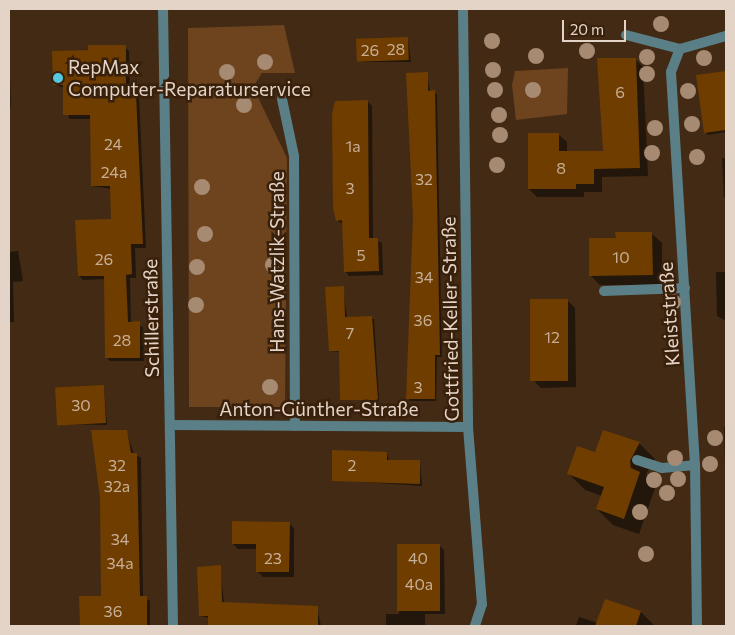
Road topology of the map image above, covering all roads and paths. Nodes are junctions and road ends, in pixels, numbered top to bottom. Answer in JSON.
{"nodes":[{"id":1,"x":163,"y":9,"type":"edge"},
{"id":2,"x":463,"y":9,"type":"edge"},
{"id":3,"x":626,"y":35,"type":"dead end"},
{"id":4,"x":726,"y":36,"type":"edge"},
{"id":5,"x":680,"y":50,"type":"junction"},
{"id":6,"x":282,"y":98,"type":"dead end"},
{"id":7,"x":685,"y":288,"type":"junction"},
{"id":8,"x":604,"y":291,"type":"dead end"},
{"id":9,"x":170,"y":425,"type":"junction"},
{"id":10,"x":295,"y":426,"type":"junction"},
{"id":11,"x":468,"y":427,"type":"junction"},
{"id":12,"x":637,"y":460,"type":"dead end"},
{"id":13,"x":695,"y":465,"type":"junction"},
{"id":14,"x":173,"y":626,"type":"edge"},
{"id":15,"x":475,"y":626,"type":"edge"},
{"id":16,"x":697,"y":626,"type":"edge"}],
"edges":[{"from":1,"to":9,"type":"street","name":"Schillerstraße"},
{"from":2,"to":11,"type":"street","name":"Gottfried-Keller-Straße"},
{"from":3,"to":5,"type":"street"},
{"from":4,"to":5,"type":"street"},
{"from":5,"to":7,"type":"street","name":"Kleiststraße"},
{"from":6,"to":10,"type":"street","name":"Hans-Watzlik-Straße"},
{"from":7,"to":8,"type":"street"},
{"from":7,"to":13,"type":"street","name":"Kleiststraße"},
{"from":9,"to":10,"type":"street","name":"Anton-Günther-Straße"},
{"from":9,"to":14,"type":"street","name":"Schillerstraße"},
{"from":10,"to":11,"type":"street","name":"Anton-Günther-Straße"},
{"from":11,"to":15,"type":"street","name":"Gottfried-Keller-Straße"},
{"from":12,"to":13,"type":"street"},
{"from":13,"to":16,"type":"street","name":"Kleiststraße"}]}
